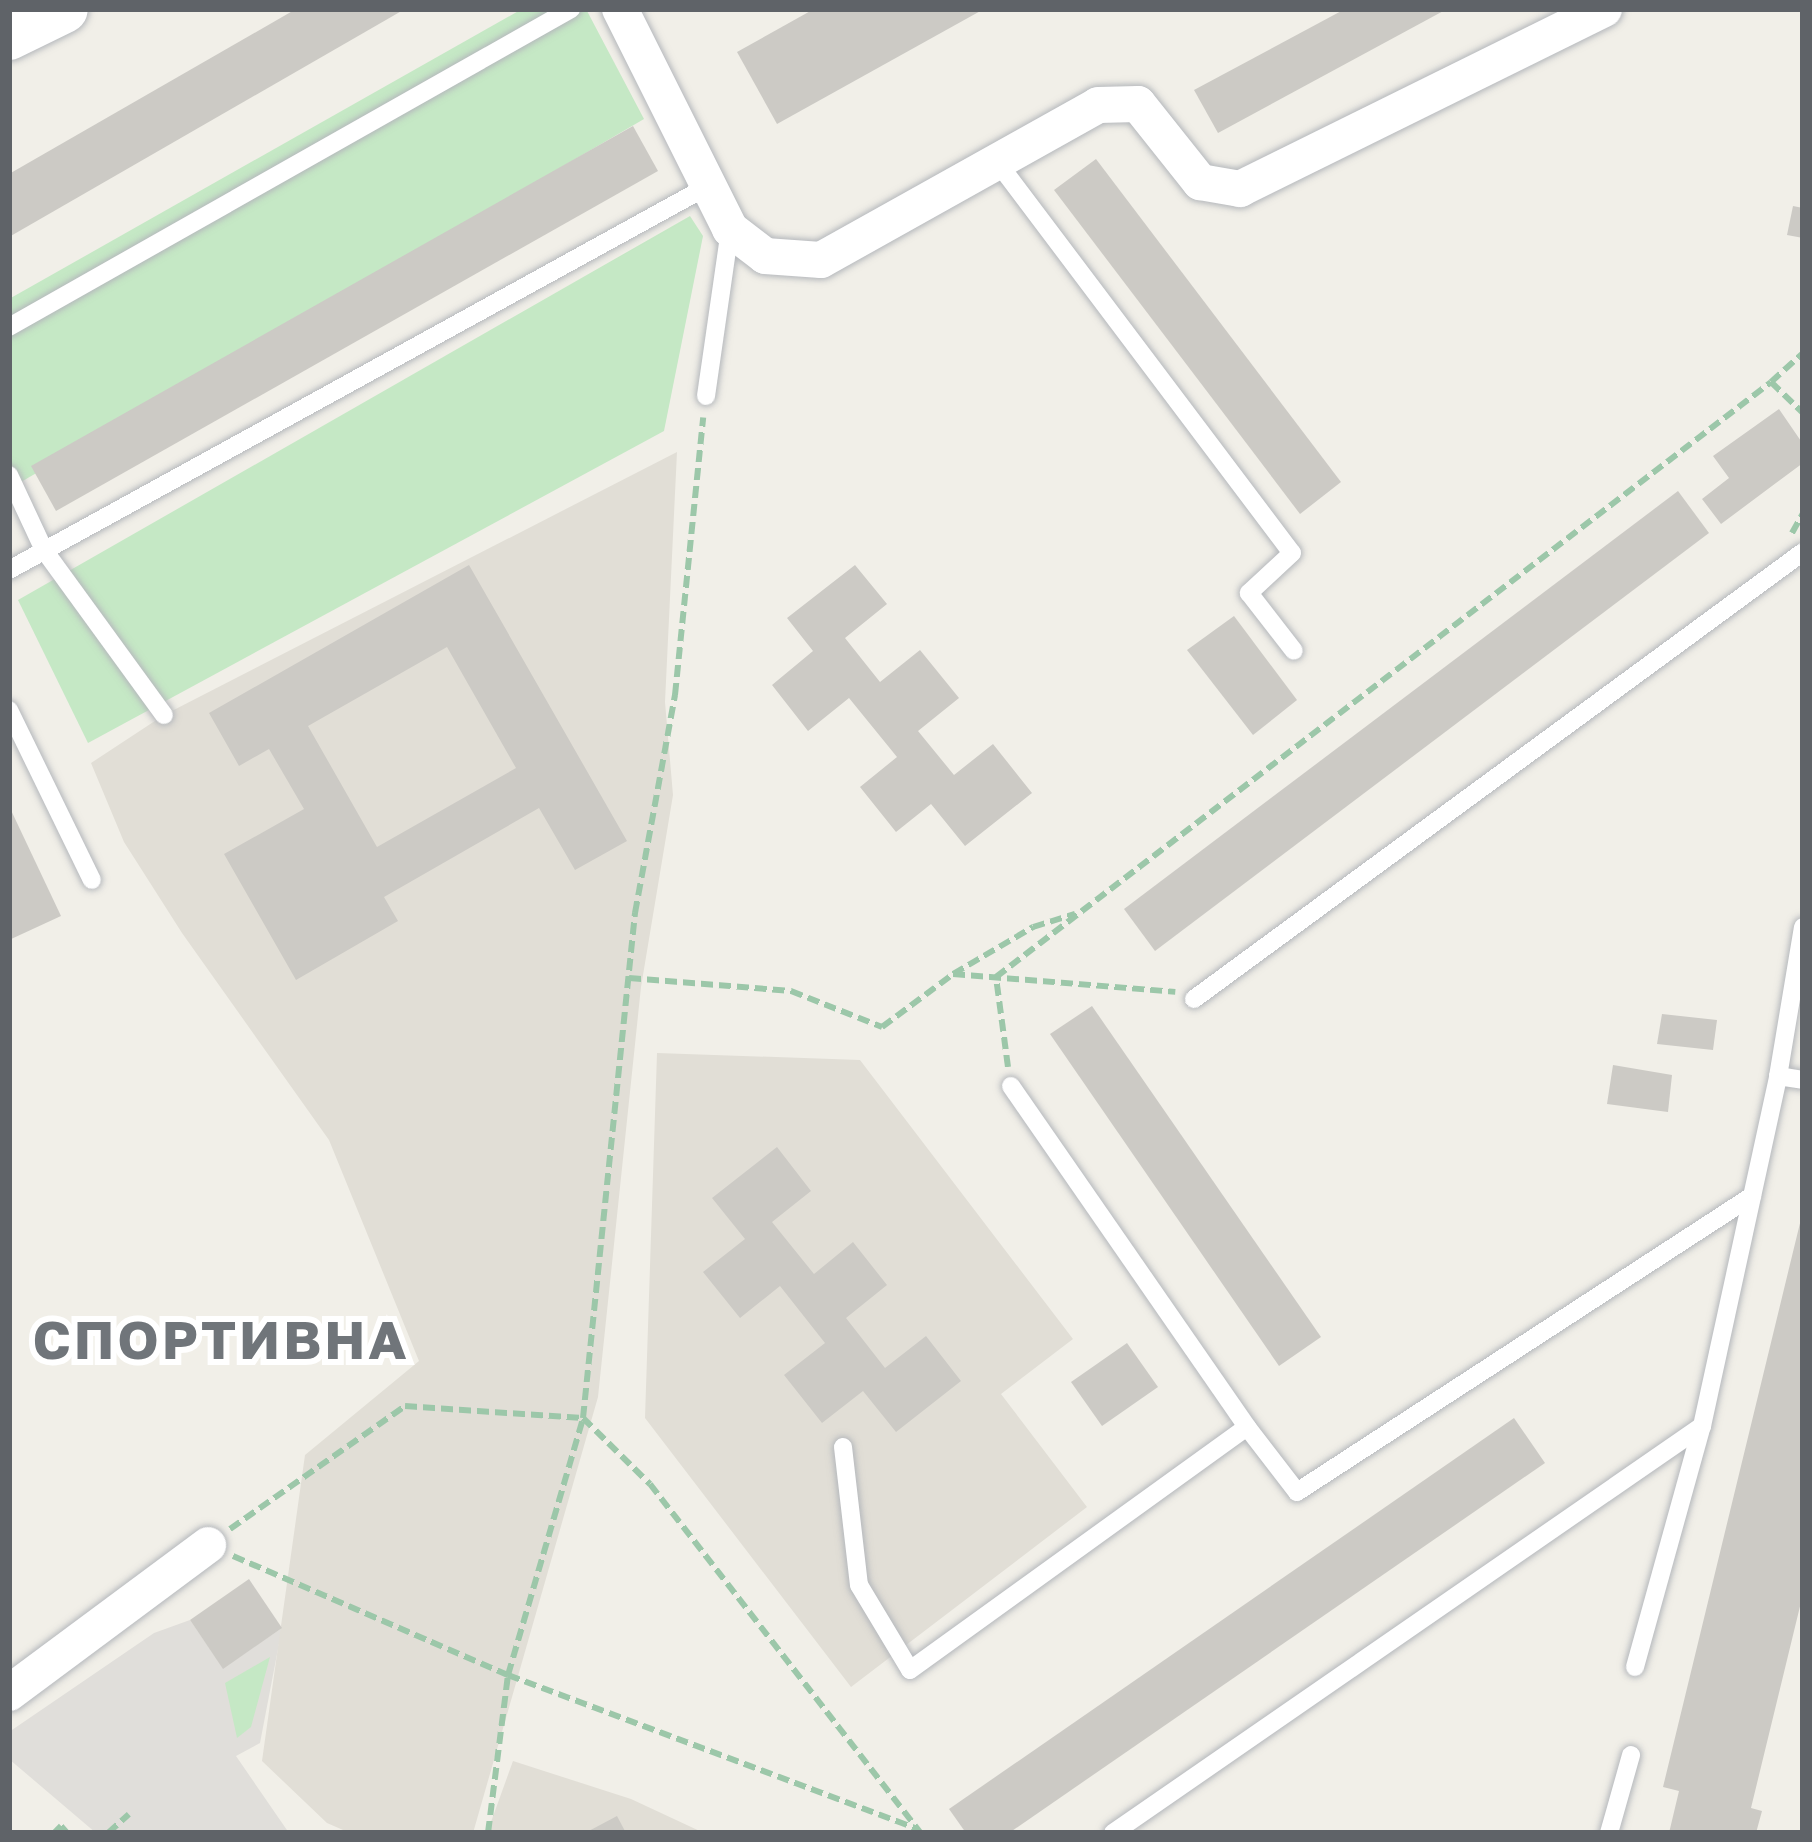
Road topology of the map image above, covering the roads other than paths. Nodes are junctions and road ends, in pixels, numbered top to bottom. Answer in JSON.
{"nodes":[{"id":1,"x":64,"y":9,"type":"edge"},
{"id":2,"x":571,"y":9,"type":"edge"},
{"id":3,"x":620,"y":9,"type":"edge"},
{"id":4,"x":1604,"y":9,"type":"edge"},
{"id":5,"x":9,"y":37,"type":"edge"},
{"id":6,"x":995,"y":159,"type":"junction"},
{"id":7,"x":708,"y":186,"type":"junction"},
{"id":8,"x":730,"y":229,"type":"junction"},
{"id":9,"x":9,"y":327,"type":"edge"},
{"id":10,"x":706,"y":396,"type":"road end"},
{"id":11,"x":9,"y":475,"type":"edge"},
{"id":12,"x":1796,"y":545,"type":"edge"},
{"id":13,"x":44,"y":550,"type":"junction"},
{"id":14,"x":9,"y":569,"type":"edge"},
{"id":15,"x":1294,"y":651,"type":"dead end"},
{"id":16,"x":9,"y":710,"type":"edge"},
{"id":17,"x":164,"y":715,"type":"dead end"},
{"id":18,"x":92,"y":880,"type":"dead end"},
{"id":19,"x":1803,"y":927,"type":"edge"},
{"id":20,"x":1194,"y":999,"type":"dead end"},
{"id":21,"x":1778,"y":1076,"type":"junction"},
{"id":22,"x":1803,"y":1081,"type":"edge"},
{"id":23,"x":1011,"y":1086,"type":"road end"},
{"id":24,"x":1752,"y":1196,"type":"junction"},
{"id":25,"x":1702,"y":1426,"type":"junction"},
{"id":26,"x":1247,"y":1427,"type":"junction"},
{"id":27,"x":842,"y":1447,"type":"dead end"},
{"id":28,"x":208,"y":1545,"type":"road end"},
{"id":29,"x":1635,"y":1667,"type":"dead end"},
{"id":30,"x":9,"y":1693,"type":"edge"},
{"id":31,"x":1631,"y":1755,"type":"dead end"},
{"id":32,"x":1113,"y":1833,"type":"edge"},
{"id":33,"x":1609,"y":1833,"type":"edge"}],
"edges":[{"from":1,"to":5,"type":"main road"},
{"from":2,"to":9,"type":"lane"},
{"from":3,"to":7,"type":"street"},
{"from":4,"to":6,"type":"street"},
{"from":6,"to":8,"type":"street"},
{"from":6,"to":15,"type":"lane"},
{"from":7,"to":8,"type":"street"},
{"from":7,"to":13,"type":"lane"},
{"from":8,"to":10,"type":"lane"},
{"from":11,"to":13,"type":"lane"},
{"from":12,"to":20,"type":"lane"},
{"from":13,"to":14,"type":"lane"},
{"from":13,"to":17,"type":"lane"},
{"from":16,"to":18,"type":"lane"},
{"from":19,"to":21,"type":"lane"},
{"from":21,"to":22,"type":"lane"},
{"from":21,"to":24,"type":"lane"},
{"from":23,"to":26,"type":"lane"},
{"from":24,"to":25,"type":"lane"},
{"from":24,"to":26,"type":"lane"},
{"from":25,"to":29,"type":"lane"},
{"from":25,"to":32,"type":"lane"},
{"from":26,"to":27,"type":"lane"},
{"from":28,"to":30,"type":"street"},
{"from":31,"to":33,"type":"lane"}]}
